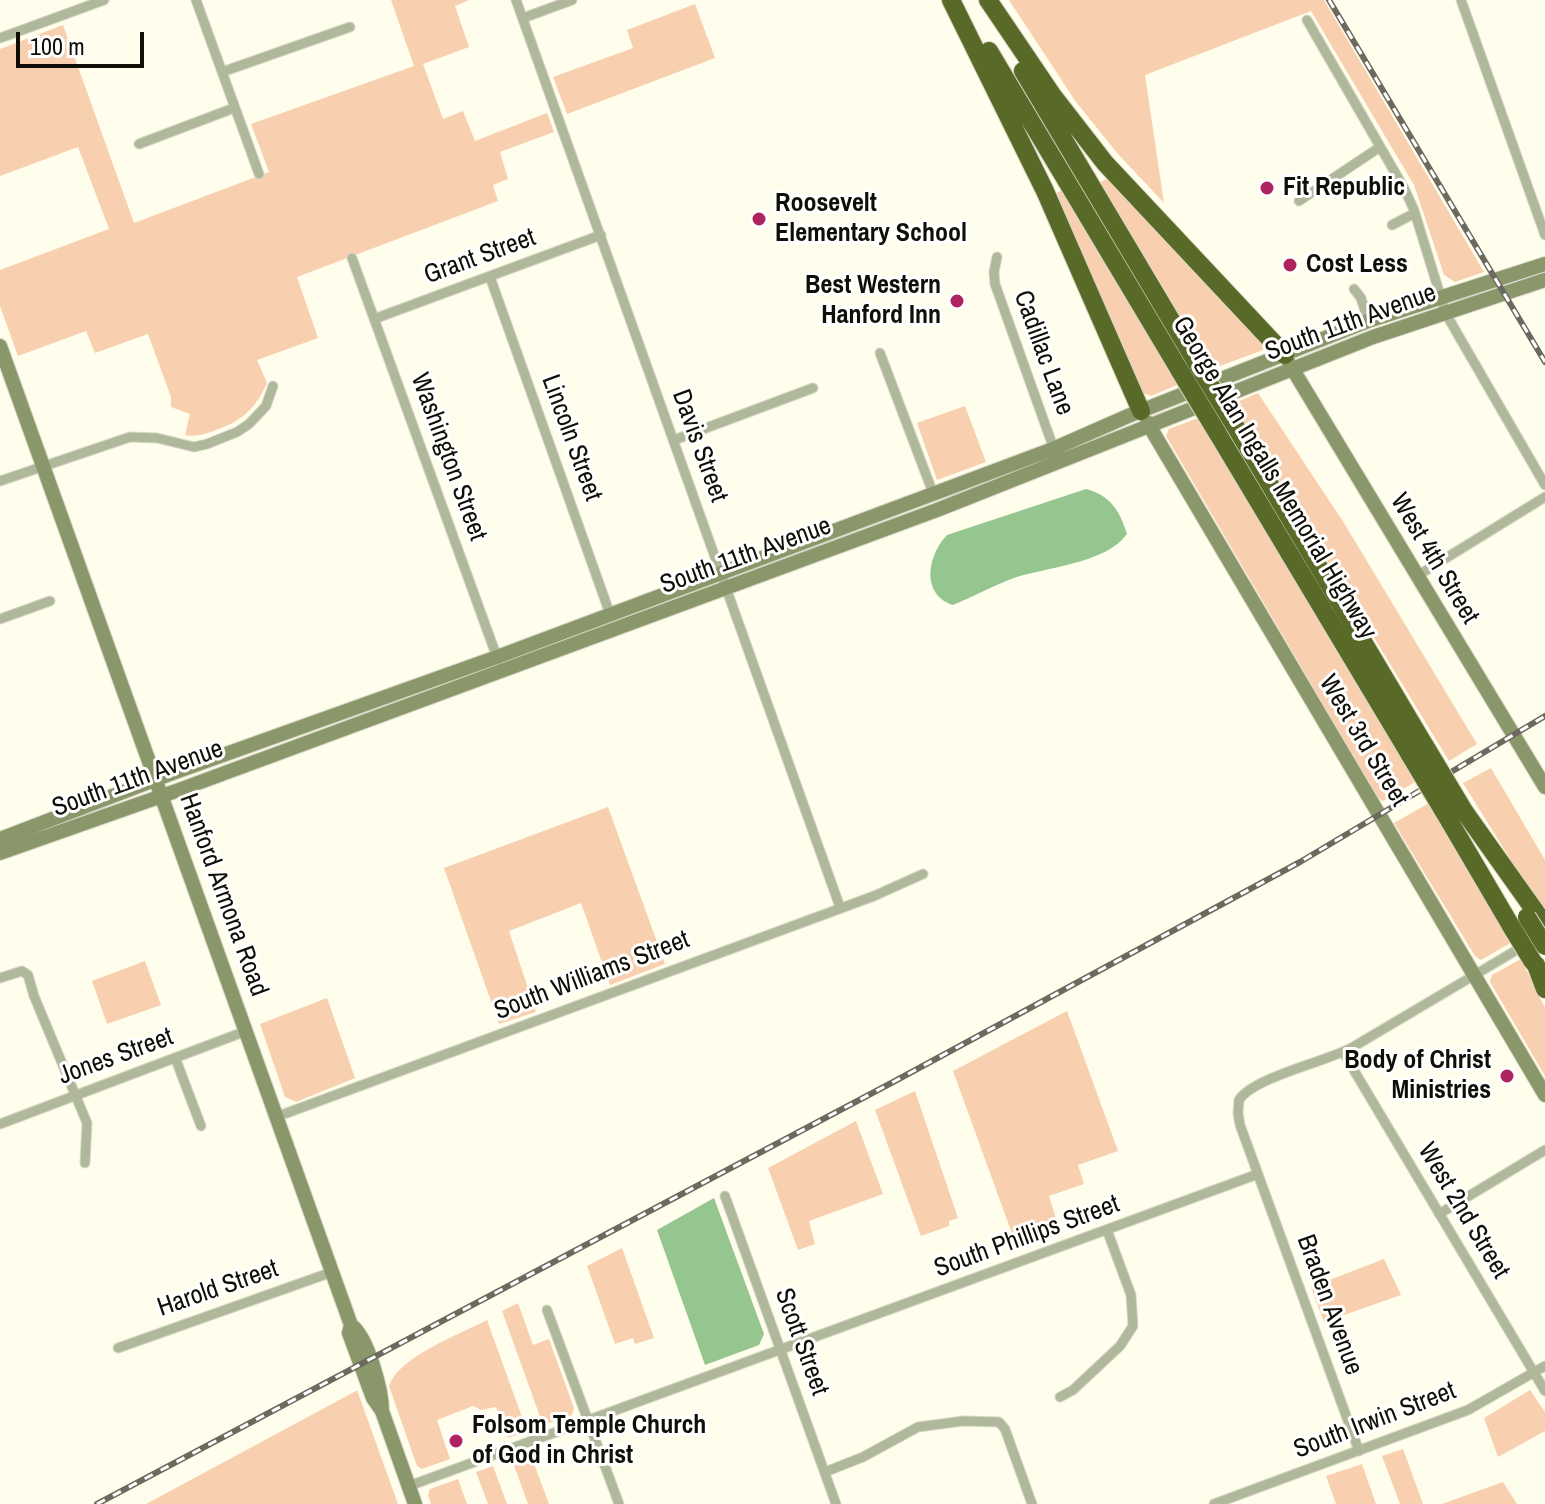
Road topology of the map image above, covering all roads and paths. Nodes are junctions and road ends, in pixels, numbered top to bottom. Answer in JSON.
{"nodes":[{"id":1,"x":104,"y":0,"type":"edge"},
{"id":2,"x":196,"y":0,"type":"edge"},
{"id":3,"x":516,"y":0,"type":"edge"},
{"id":4,"x":572,"y":0,"type":"edge"},
{"id":5,"x":951,"y":0,"type":"edge"},
{"id":6,"x":960,"y":0,"type":"edge"},
{"id":7,"x":981,"y":0,"type":"edge"},
{"id":8,"x":988,"y":0,"type":"edge"},
{"id":9,"x":1461,"y":0,"type":"edge"},
{"id":10,"x":523,"y":18,"type":"junction"},
{"id":11,"x":1307,"y":20,"type":"dead end"},
{"id":12,"x":350,"y":27,"type":"dead end"},
{"id":13,"x":0,"y":38,"type":"edge"},
{"id":14,"x":222,"y":72,"type":"junction"},
{"id":15,"x":234,"y":108,"type":"junction"},
{"id":16,"x":139,"y":144,"type":"dead end"},
{"id":17,"x":1380,"y":147,"type":"junction"},
{"id":18,"x":259,"y":174,"type":"dead end"},
{"id":19,"x":1299,"y":201,"type":"dead end"},
{"id":20,"x":1415,"y":213,"type":"junction"},
{"id":21,"x":1392,"y":225,"type":"dead end"},
{"id":22,"x":601,"y":235,"type":"junction"},
{"id":23,"x":1545,"y":235,"type":"edge"},
{"id":24,"x":997,"y":257,"type":"dead end"},
{"id":25,"x":352,"y":258,"type":"dead end"},
{"id":26,"x":1545,"y":264,"type":"edge"},
{"id":27,"x":1545,"y":273,"type":"edge"},
{"id":28,"x":490,"y":277,"type":"junction"},
{"id":29,"x":1545,"y":280,"type":"edge"},
{"id":30,"x":1354,"y":289,"type":"dead end"},
{"id":31,"x":1510,"y":292,"type":"junction"},
{"id":32,"x":1441,"y":298,"type":"junction"},
{"id":33,"x":1446,"y":314,"type":"junction"},
{"id":34,"x":374,"y":319,"type":"junction"},
{"id":35,"x":1368,"y":321,"type":"junction"},
{"id":36,"x":0,"y":346,"type":"edge"},
{"id":37,"x":880,"y":353,"type":"dead end"},
{"id":38,"x":1288,"y":362,"type":"junction"},
{"id":39,"x":1188,"y":367,"type":"junction"},
{"id":40,"x":273,"y":386,"type":"dead end"},
{"id":41,"x":813,"y":388,"type":"dead end"},
{"id":42,"x":1145,"y":419,"type":"junction"},
{"id":43,"x":674,"y":440,"type":"junction"},
{"id":44,"x":1056,"y":456,"type":"junction"},
{"id":45,"x":44,"y":465,"type":"junction"},
{"id":46,"x":0,"y":481,"type":"edge"},
{"id":47,"x":1545,"y":485,"type":"edge"},
{"id":48,"x":933,"y":493,"type":"junction"},
{"id":49,"x":1545,"y":497,"type":"edge"},
{"id":50,"x":722,"y":572,"type":"junction"},
{"id":51,"x":1417,"y":576,"type":"junction"},
{"id":52,"x":727,"y":588,"type":"junction"},
{"id":53,"x":50,"y":601,"type":"dead end"},
{"id":54,"x":610,"y":614,"type":"junction"},
{"id":55,"x":0,"y":619,"type":"edge"},
{"id":56,"x":499,"y":664,"type":"junction"},
{"id":57,"x":156,"y":779,"type":"junction"},
{"id":58,"x":1545,"y":787,"type":"edge"},
{"id":59,"x":162,"y":796,"type":"junction"},
{"id":60,"x":1457,"y":816,"type":"junction"},
{"id":61,"x":0,"y":839,"type":"edge"},
{"id":62,"x":0,"y":853,"type":"edge"},
{"id":63,"x":923,"y":874,"type":"dead end"},
{"id":64,"x":840,"y":907,"type":"junction"},
{"id":65,"x":1530,"y":920,"type":"edge"},
{"id":66,"x":1545,"y":933,"type":"edge"},
{"id":67,"x":1545,"y":946,"type":"edge"},
{"id":68,"x":1538,"y":970,"type":"edge"},
{"id":69,"x":1474,"y":976,"type":"junction"},
{"id":70,"x":0,"y":978,"type":"edge"},
{"id":71,"x":1545,"y":989,"type":"edge"},
{"id":72,"x":246,"y":1031,"type":"junction"},
{"id":73,"x":1343,"y":1052,"type":"junction"},
{"id":74,"x":176,"y":1060,"type":"junction"},
{"id":75,"x":76,"y":1094,"type":"junction"},
{"id":76,"x":1545,"y":1095,"type":"edge"},
{"id":77,"x":276,"y":1117,"type":"junction"},
{"id":78,"x":0,"y":1124,"type":"edge"},
{"id":79,"x":201,"y":1126,"type":"dead end"},
{"id":80,"x":1545,"y":1150,"type":"edge"},
{"id":81,"x":85,"y":1163,"type":"dead end"},
{"id":82,"x":1258,"y":1174,"type":"junction"},
{"id":83,"x":725,"y":1196,"type":"dead end"},
{"id":84,"x":1439,"y":1214,"type":"junction"},
{"id":85,"x":1107,"y":1230,"type":"junction"},
{"id":86,"x":332,"y":1272,"type":"junction"},
{"id":87,"x":547,"y":1310,"type":"dead end"},
{"id":88,"x":118,"y":1348,"type":"dead end"},
{"id":89,"x":780,"y":1349,"type":"junction"},
{"id":90,"x":1545,"y":1366,"type":"edge"},
{"id":91,"x":1534,"y":1373,"type":"junction"},
{"id":92,"x":1545,"y":1391,"type":"edge"},
{"id":93,"x":1060,"y":1397,"type":"dead end"},
{"id":94,"x":588,"y":1421,"type":"junction"},
{"id":95,"x":1359,"y":1451,"type":"junction"},
{"id":96,"x":825,"y":1472,"type":"junction"},
{"id":97,"x":409,"y":1486,"type":"junction"},
{"id":98,"x":1242,"y":1499,"type":"edge"},
{"id":99,"x":415,"y":1504,"type":"edge"},
{"id":100,"x":619,"y":1504,"type":"edge"},
{"id":101,"x":836,"y":1504,"type":"edge"},
{"id":102,"x":1032,"y":1504,"type":"edge"},
{"id":103,"x":1214,"y":1504,"type":"edge"}],
"edges":[{"from":1,"to":13,"type":"street"},
{"from":2,"to":14,"type":"street"},
{"from":3,"to":10,"type":"street","name":"Davis Street"},
{"from":4,"to":10,"type":"street"},
{"from":5,"to":42,"type":"highway"},
{"from":6,"to":39,"type":"highway","name":"George Alan Ingalls Memorial Highway"},
{"from":7,"to":39,"type":"highway","name":"George Alan Ingalls Memorial Highway"},
{"from":8,"to":38,"type":"highway"},
{"from":9,"to":23,"type":"street"},
{"from":10,"to":22,"type":"street","name":"Davis Street"},
{"from":11,"to":17,"type":"street"},
{"from":12,"to":14,"type":"street"},
{"from":14,"to":15,"type":"street"},
{"from":15,"to":16,"type":"street"},
{"from":15,"to":18,"type":"street"},
{"from":17,"to":19,"type":"street"},
{"from":17,"to":20,"type":"street"},
{"from":20,"to":21,"type":"street"},
{"from":20,"to":32,"type":"street"},
{"from":22,"to":28,"type":"street","name":"Grant Street"},
{"from":22,"to":43,"type":"street","name":"Davis Street"},
{"from":24,"to":44,"type":"street","name":"Cadillac Lane"},
{"from":25,"to":34,"type":"street","name":"Washington Street"},
{"from":26,"to":32,"type":"main road","name":"South 11th Avenue"},
{"from":27,"to":31,"type":"main road"},
{"from":28,"to":34,"type":"street","name":"Grant Street"},
{"from":28,"to":54,"type":"street","name":"Lincoln Street"},
{"from":29,"to":31,"type":"main road"},
{"from":30,"to":35,"type":"street"},
{"from":31,"to":33,"type":"main road","name":"South 11th Avenue"},
{"from":32,"to":33,"type":"street"},
{"from":32,"to":35,"type":"main road","name":"South 11th Avenue"},
{"from":33,"to":38,"type":"main road","name":"South 11th Avenue"},
{"from":33,"to":47,"type":"street"},
{"from":34,"to":56,"type":"street","name":"Washington Street"},
{"from":35,"to":38,"type":"main road","name":"South 11th Avenue"},
{"from":36,"to":45,"type":"main road","name":"Hanford Armona Road"},
{"from":37,"to":48,"type":"street"},
{"from":38,"to":42,"type":"main road","name":"South 11th Avenue"},
{"from":38,"to":51,"type":"main road","name":"West 4th Street"},
{"from":39,"to":60,"type":"highway","name":"George Alan Ingalls Memorial Highway","bridge":true},
{"from":40,"to":45,"type":"street"},
{"from":41,"to":43,"type":"street"},
{"from":42,"to":44,"type":"main road","name":"South 11th Avenue"},
{"from":42,"to":69,"type":"main road","name":"West 3rd Street"},
{"from":43,"to":50,"type":"street","name":"Davis Street"},
{"from":44,"to":48,"type":"main road","name":"South 11th Avenue"},
{"from":44,"to":52,"type":"main road","name":"South 11th Avenue"},
{"from":45,"to":46,"type":"street"},
{"from":45,"to":57,"type":"main road","name":"Hanford Armona Road"},
{"from":48,"to":50,"type":"main road","name":"South 11th Avenue"},
{"from":49,"to":51,"type":"street"},
{"from":50,"to":52,"type":"street","name":"Davis Street"},
{"from":50,"to":54,"type":"main road","name":"South 11th Avenue"},
{"from":51,"to":58,"type":"main road","name":"West 4th Street"},
{"from":52,"to":56,"type":"main road","name":"South 11th Avenue"},
{"from":52,"to":64,"type":"street","name":"Davis Street"},
{"from":53,"to":55,"type":"street"},
{"from":54,"to":56,"type":"main road","name":"South 11th Avenue"},
{"from":56,"to":57,"type":"main road","name":"South 11th Avenue"},
{"from":56,"to":59,"type":"main road","name":"South 11th Avenue"},
{"from":57,"to":59,"type":"main road","name":"Hanford Armona Road"},
{"from":57,"to":61,"type":"main road","name":"South 11th Avenue"},
{"from":59,"to":62,"type":"main road","name":"South 11th Avenue"},
{"from":59,"to":72,"type":"main road","name":"Hanford Armona Road"},
{"from":60,"to":65,"type":"highway","name":"George Alan Ingalls Memorial Highway"},
{"from":60,"to":65,"type":"highway"},
{"from":63,"to":64,"type":"street","name":"South Williams Street"},
{"from":64,"to":77,"type":"street","name":"South Williams Street"},
{"from":65,"to":67,"type":"highway","name":"George Alan Ingalls Memorial Highway","bridge":true},
{"from":65,"to":68,"type":"highway","name":"George Alan Ingalls Memorial Highway","bridge":true},
{"from":66,"to":69,"type":"street"},
{"from":68,"to":71,"type":"highway","name":"George Alan Ingalls Memorial Highway"},
{"from":69,"to":73,"type":"street"},
{"from":69,"to":76,"type":"main road","name":"West 3rd Street"},
{"from":70,"to":75,"type":"street"},
{"from":72,"to":74,"type":"street","name":"Jones Street"},
{"from":72,"to":77,"type":"main road","name":"Hanford Armona Road"},
{"from":73,"to":82,"type":"street"},
{"from":73,"to":84,"type":"street","name":"West 2nd Street"},
{"from":74,"to":75,"type":"street","name":"Jones Street"},
{"from":74,"to":79,"type":"street"},
{"from":75,"to":78,"type":"street","name":"Jones Street"},
{"from":75,"to":81,"type":"street"},
{"from":77,"to":86,"type":"main road","name":"Hanford Armona Road"},
{"from":80,"to":84,"type":"street"},
{"from":82,"to":85,"type":"street","name":"South Phillips Street"},
{"from":82,"to":95,"type":"street","name":"Braden Avenue"},
{"from":83,"to":89,"type":"street","name":"Scott Street"},
{"from":84,"to":91,"type":"street","name":"West 2nd Street"},
{"from":85,"to":89,"type":"street","name":"South Phillips Street"},
{"from":85,"to":93,"type":"street"},
{"from":86,"to":88,"type":"street","name":"Harold Street"},
{"from":86,"to":97,"type":"main road","name":"Hanford Armona Road"},
{"from":87,"to":94,"type":"street"},
{"from":89,"to":94,"type":"street","name":"South Phillips Street"},
{"from":89,"to":96,"type":"street","name":"Scott Street"},
{"from":90,"to":91,"type":"street","name":"South Irwin Street"},
{"from":91,"to":92,"type":"street","name":"West 2nd Street"},
{"from":91,"to":95,"type":"street","name":"South Irwin Street"},
{"from":94,"to":97,"type":"street","name":"South Phillips Street"},
{"from":94,"to":100,"type":"street"},
{"from":95,"to":98,"type":"street","name":"South Irwin Street"},
{"from":96,"to":101,"type":"street","name":"Scott Street"},
{"from":96,"to":102,"type":"street"},
{"from":97,"to":99,"type":"main road","name":"Hanford Armona Road"},
{"from":98,"to":103,"type":"street","name":"South Irwin Street"}]}
